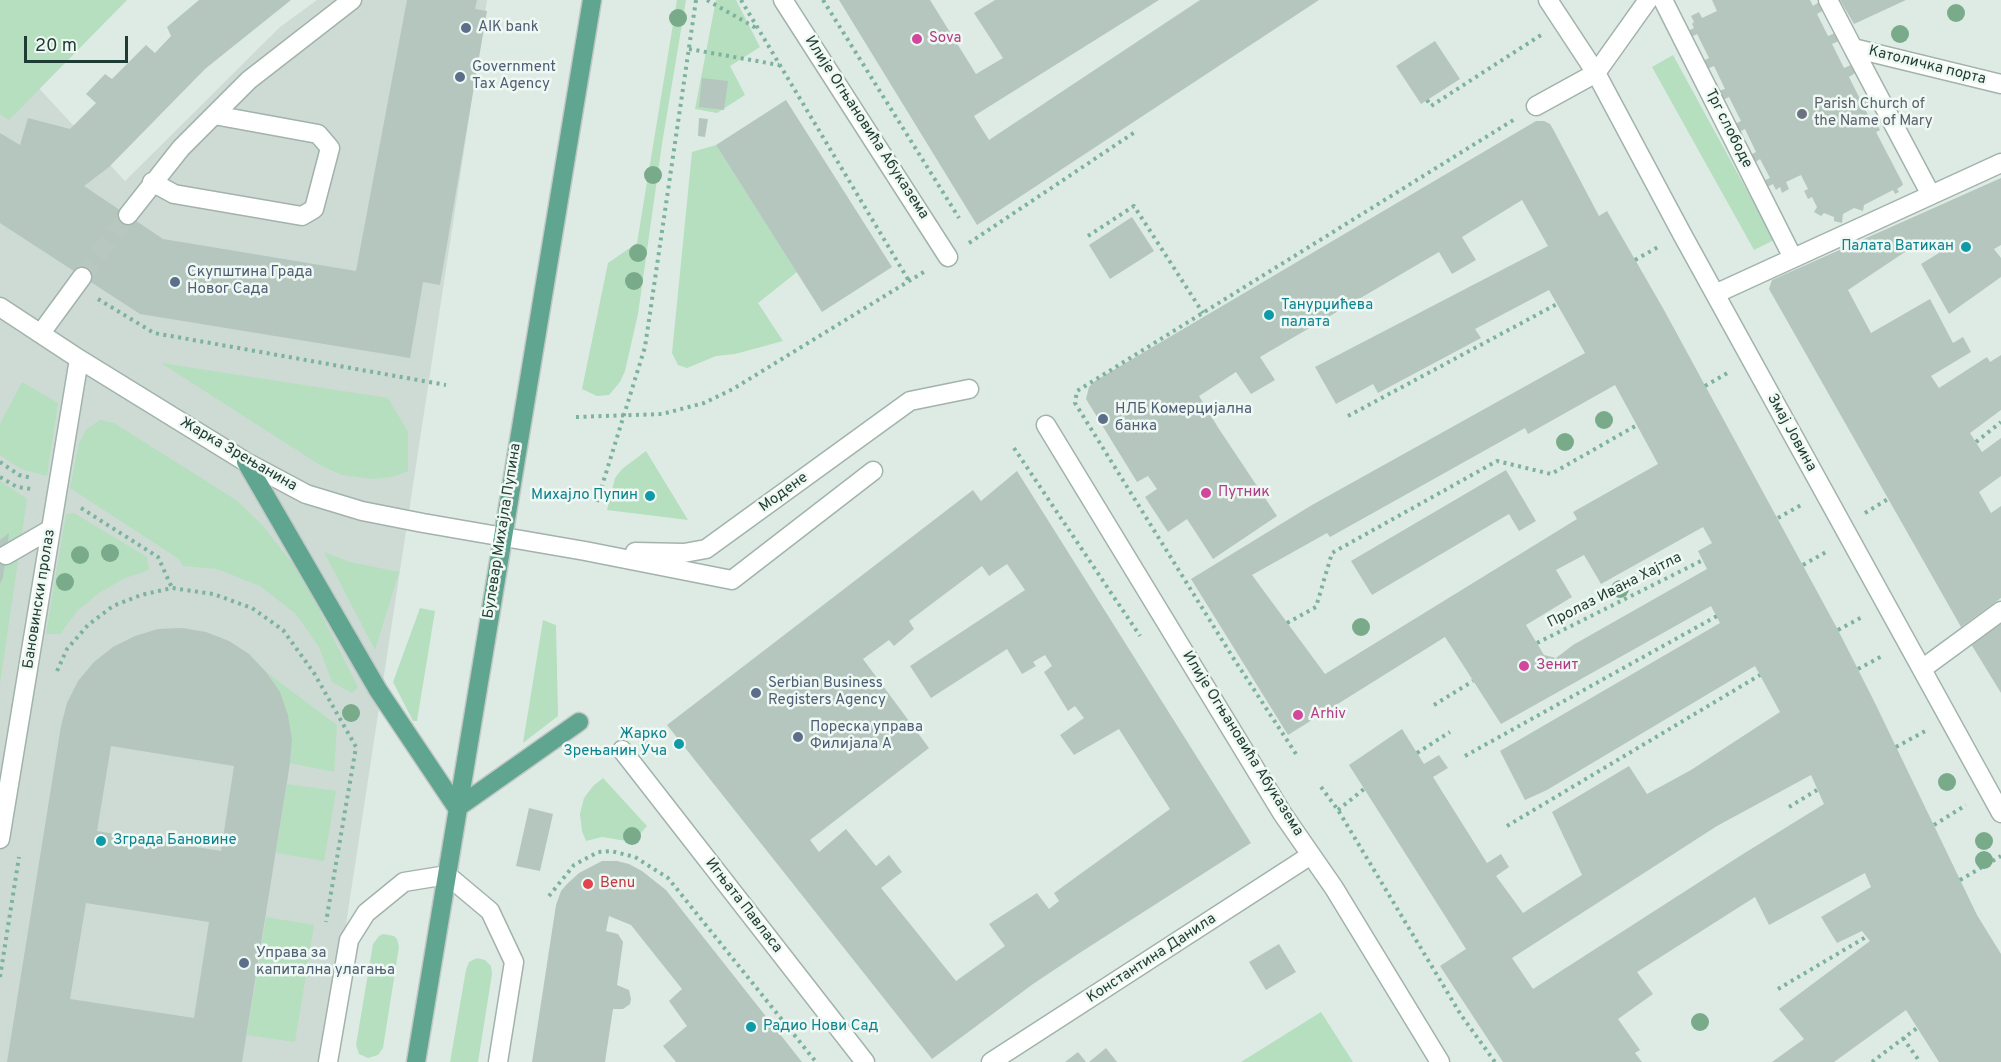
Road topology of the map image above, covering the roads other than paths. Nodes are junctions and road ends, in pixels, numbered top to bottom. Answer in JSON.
{"nodes":[{"id":1,"x":352,"y":0,"type":"edge"},
{"id":2,"x":592,"y":0,"type":"edge"},
{"id":3,"x":783,"y":0,"type":"edge"},
{"id":4,"x":1548,"y":0,"type":"edge"},
{"id":5,"x":1648,"y":0,"type":"edge"},
{"id":6,"x":1663,"y":0,"type":"edge"},
{"id":7,"x":1828,"y":0,"type":"edge"},
{"id":8,"x":1853,"y":48,"type":"junction"},
{"id":9,"x":1596,"y":73,"type":"junction"},
{"id":10,"x":2001,"y":84,"type":"edge"},
{"id":11,"x":1536,"y":106,"type":"road end"},
{"id":12,"x":214,"y":115,"type":"junction"},
{"id":13,"x":2001,"y":163,"type":"edge"},
{"id":14,"x":152,"y":182,"type":"junction"},
{"id":15,"x":1931,"y":195,"type":"junction"},
{"id":16,"x":128,"y":215,"type":"tunnel mouth"},
{"id":17,"x":948,"y":257,"type":"road end"},
{"id":18,"x":1793,"y":258,"type":"junction"},
{"id":19,"x":82,"y":277,"type":"tunnel mouth"},
{"id":20,"x":1715,"y":294,"type":"junction"},
{"id":21,"x":0,"y":307,"type":"edge"},
{"id":22,"x":41,"y":333,"type":"junction"},
{"id":23,"x":79,"y":359,"type":"junction"},
{"id":24,"x":969,"y":389,"type":"dead end"},
{"id":25,"x":1046,"y":425,"type":"dead end"},
{"id":26,"x":246,"y":462,"type":"junction"},
{"id":27,"x":873,"y":471,"type":"dead end"},
{"id":28,"x":51,"y":529,"type":"junction"},
{"id":29,"x":502,"y":537,"type":"junction"},
{"id":30,"x":585,"y":551,"type":"junction"},
{"id":31,"x":6,"y":555,"type":"dead end"},
{"id":32,"x":2001,"y":611,"type":"edge"},
{"id":33,"x":1922,"y":669,"type":"junction"},
{"id":34,"x":579,"y":722,"type":"dead end"},
{"id":35,"x":622,"y":750,"type":"dead end"},
{"id":36,"x":458,"y":808,"type":"junction"},
{"id":37,"x":2001,"y":813,"type":"edge"},
{"id":38,"x":0,"y":839,"type":"edge"},
{"id":39,"x":1311,"y":855,"type":"junction"},
{"id":40,"x":447,"y":874,"type":"junction"},
{"id":41,"x":328,"y":1062,"type":"edge"},
{"id":42,"x":416,"y":1062,"type":"edge"},
{"id":43,"x":498,"y":1062,"type":"edge"},
{"id":44,"x":865,"y":1062,"type":"edge"},
{"id":45,"x":991,"y":1062,"type":"edge"},
{"id":46,"x":1440,"y":1062,"type":"edge"}],
"edges":[{"from":1,"to":12,"type":"street"},
{"from":2,"to":29,"type":"main road","name":"Булевар Михајла Пупина"},
{"from":3,"to":17,"type":"street","name":"Илије Огњановића Абуказема"},
{"from":4,"to":9,"type":"street"},
{"from":5,"to":9,"type":"street"},
{"from":6,"to":18,"type":"street","name":"Трг слободе"},
{"from":7,"to":8,"type":"street","name":"Католичка порта"},
{"from":8,"to":10,"type":"street","name":"Католичка порта"},
{"from":8,"to":15,"type":"street","name":"Католичка порта"},
{"from":9,"to":11,"type":"street"},
{"from":9,"to":20,"type":"street","name":"Змај Јовина"},
{"from":12,"to":14,"type":"street"},
{"from":12,"to":14,"type":"street"},
{"from":13,"to":15,"type":"street"},
{"from":14,"to":16,"type":"street"},
{"from":15,"to":18,"type":"street"},
{"from":18,"to":20,"type":"street"},
{"from":19,"to":22,"type":"street"},
{"from":20,"to":33,"type":"street","name":"Змај Јовина"},
{"from":21,"to":22,"type":"street","name":"Жарка Зрењанина"},
{"from":22,"to":23,"type":"street","name":"Жарка Зрењанина"},
{"from":23,"to":26,"type":"street","name":"Жарка Зрењанина"},
{"from":23,"to":28,"type":"street","name":"Бановински пролаз"},
{"from":24,"to":30,"type":"street","name":"Модене"},
{"from":25,"to":39,"type":"street","name":"Илије Огњановића Абуказема"},
{"from":26,"to":29,"type":"street","name":"Жарка Зрењанина"},
{"from":26,"to":36,"type":"main road"},
{"from":27,"to":30,"type":"street","name":"Модене"},
{"from":28,"to":31,"type":"street"},
{"from":28,"to":38,"type":"street","name":"Бановински пролаз"},
{"from":29,"to":30,"type":"street","name":"Модене"},
{"from":29,"to":36,"type":"main road","name":"Булевар Михајла Пупина"},
{"from":32,"to":33,"type":"street"},
{"from":33,"to":37,"type":"street","name":"Змај Јовина"},
{"from":34,"to":36,"type":"main road"},
{"from":35,"to":44,"type":"street","name":"Игњата Павласа"},
{"from":36,"to":40,"type":"main road","name":"Булевар Михајла Пупина"},
{"from":39,"to":45,"type":"street","name":"Константина Данила"},
{"from":39,"to":46,"type":"street","name":"Илије Огњановића Абуказема"},
{"from":40,"to":41,"type":"street"},
{"from":40,"to":42,"type":"main road","name":"Булевар Михајла Пупина"},
{"from":40,"to":43,"type":"street"}]}
